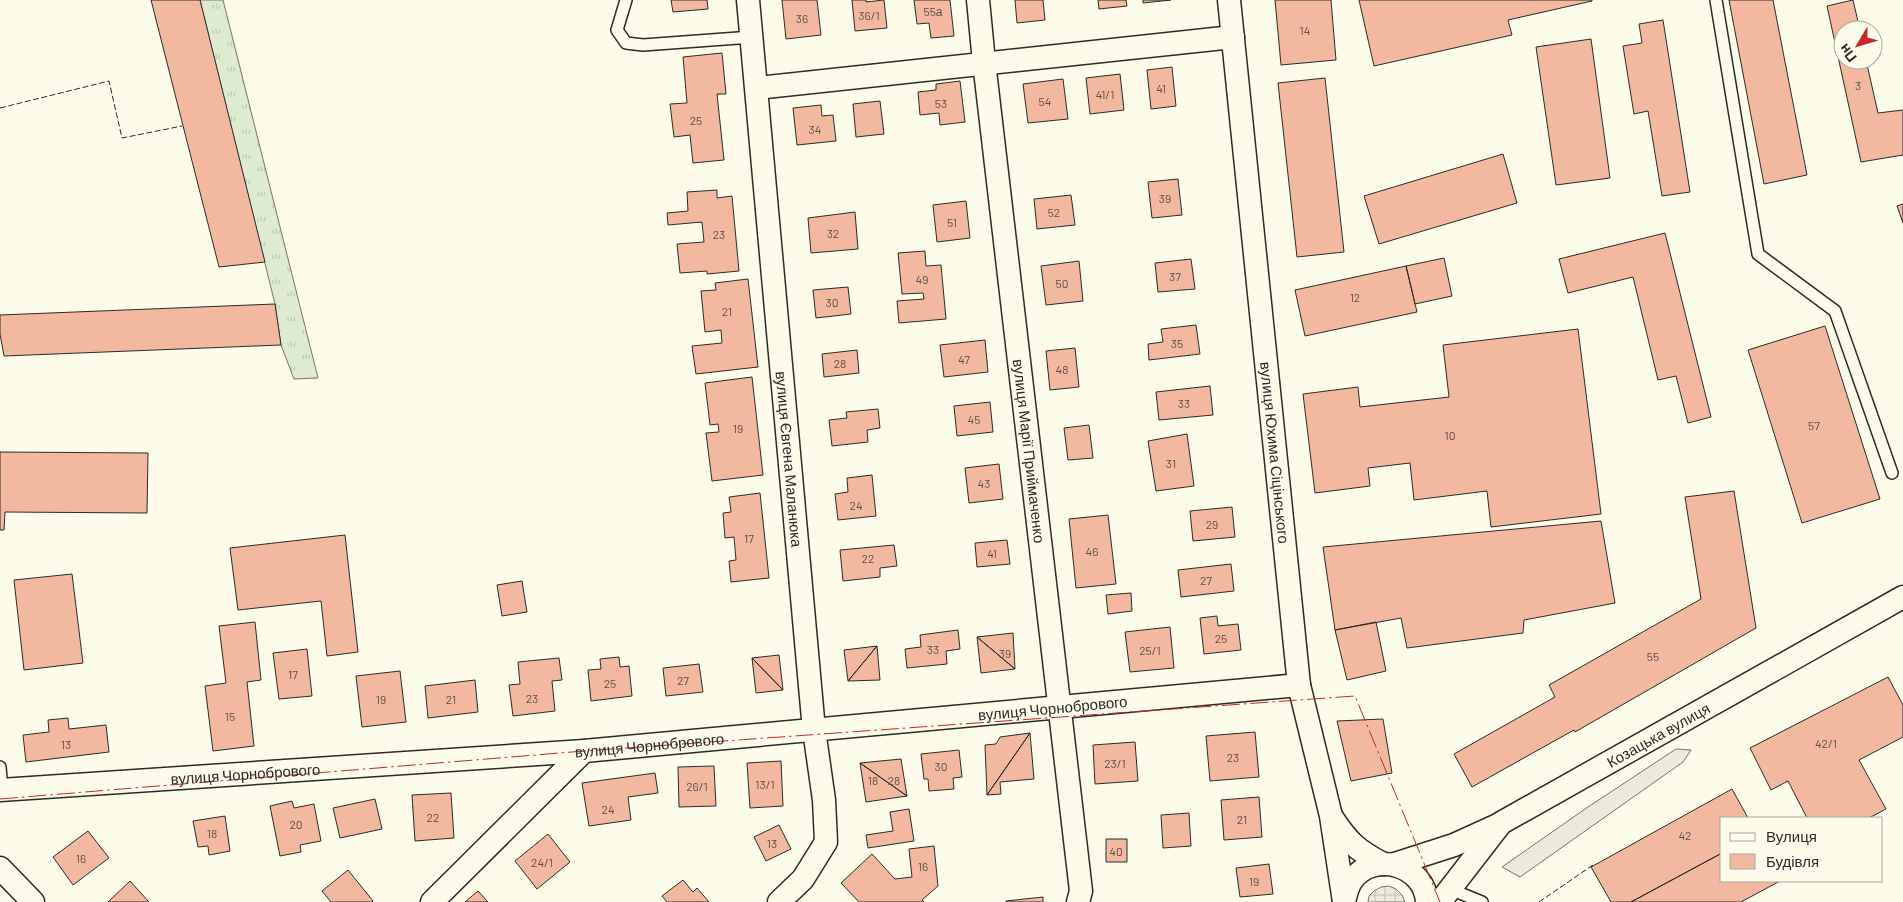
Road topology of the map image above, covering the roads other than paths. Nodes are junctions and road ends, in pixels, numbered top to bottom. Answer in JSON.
{"nodes":[{"id":1,"x":626,"y":0,"type":"edge"},
{"id":2,"x":748,"y":0,"type":"edge"},
{"id":3,"x":978,"y":0,"type":"edge"},
{"id":4,"x":1229,"y":0,"type":"edge"},
{"id":5,"x":1716,"y":0,"type":"edge"},
{"id":6,"x":752,"y":37,"type":"junction"},
{"id":7,"x":1232,"y":37,"type":"junction"},
{"id":8,"x":984,"y":62,"type":"junction"},
{"id":9,"x":757,"y":88,"type":"junction"},
{"id":10,"x":1892,"y":473,"type":"dead end"},
{"id":11,"x":1903,"y":597,"type":"edge"},
{"id":12,"x":1299,"y":685,"type":"junction"},
{"id":13,"x":1059,"y":707,"type":"junction"},
{"id":14,"x":814,"y":730,"type":"junction"},
{"id":15,"x":584,"y":751,"type":"junction"},
{"id":16,"x":0,"y":767,"type":"edge"},
{"id":17,"x":1,"y":790,"type":"edge"},
{"id":18,"x":1331,"y":816,"type":"junction"},
{"id":19,"x":1502,"y":823,"type":"junction"},
{"id":20,"x":1389,"y":864,"type":"junction"},
{"id":21,"x":0,"y":868,"type":"edge"},
{"id":22,"x":1445,"y":896,"type":"edge"},
{"id":23,"x":34,"y":902,"type":"edge"},
{"id":24,"x":432,"y":902,"type":"edge"},
{"id":25,"x":779,"y":902,"type":"edge"},
{"id":26,"x":1078,"y":902,"type":"edge"},
{"id":27,"x":1344,"y":902,"type":"edge"},
{"id":28,"x":1427,"y":902,"type":"edge"},
{"id":29,"x":1482,"y":902,"type":"edge"}],
"edges":[{"from":1,"to":6,"type":"lane"},
{"from":2,"to":6,"type":"street","name":"вулиця Євгена Маланюка"},
{"from":3,"to":8,"type":"street","name":"вулиця Марії Приймаченко"},
{"from":4,"to":7,"type":"street","name":"вулиця Юхима Сіцінського"},
{"from":5,"to":10,"type":"lane"},
{"from":6,"to":9,"type":"street","name":"вулиця Євгена Маланюка"},
{"from":7,"to":8,"type":"street"},
{"from":7,"to":12,"type":"street","name":"вулиця Юхима Сіцінського"},
{"from":8,"to":9,"type":"street"},
{"from":8,"to":13,"type":"street","name":"вулиця Марії Приймаченко"},
{"from":9,"to":14,"type":"street","name":"вулиця Євгена Маланюка"},
{"from":11,"to":19,"type":"street","name":"Козацька вулиця"},
{"from":12,"to":13,"type":"street","name":"вулиця Чорнобрового"},
{"from":12,"to":18,"type":"street","name":"вулиця Юхима Сіцінського"},
{"from":13,"to":14,"type":"street","name":"вулиця Чорнобрового"},
{"from":13,"to":26,"type":"street","name":"вулиця Марії Приймаченко"},
{"from":14,"to":15,"type":"street","name":"вулиця Чорнобрового"},
{"from":14,"to":25,"type":"street","name":"вулиця Євгена Маланюка"},
{"from":15,"to":17,"type":"street","name":"вулиця Чорнобрового"},
{"from":15,"to":24,"type":"street"},
{"from":16,"to":17,"type":"lane"},
{"from":18,"to":20,"type":"street"},
{"from":18,"to":27,"type":"street","name":"вулиця Юхима Сіцінського"},
{"from":19,"to":20,"type":"street"},
{"from":19,"to":22,"type":"street","name":"Козацька вулиця"},
{"from":20,"to":27,"type":"street"},
{"from":20,"to":28,"type":"street"},
{"from":21,"to":23,"type":"street"},
{"from":22,"to":29,"type":"lane"}]}
